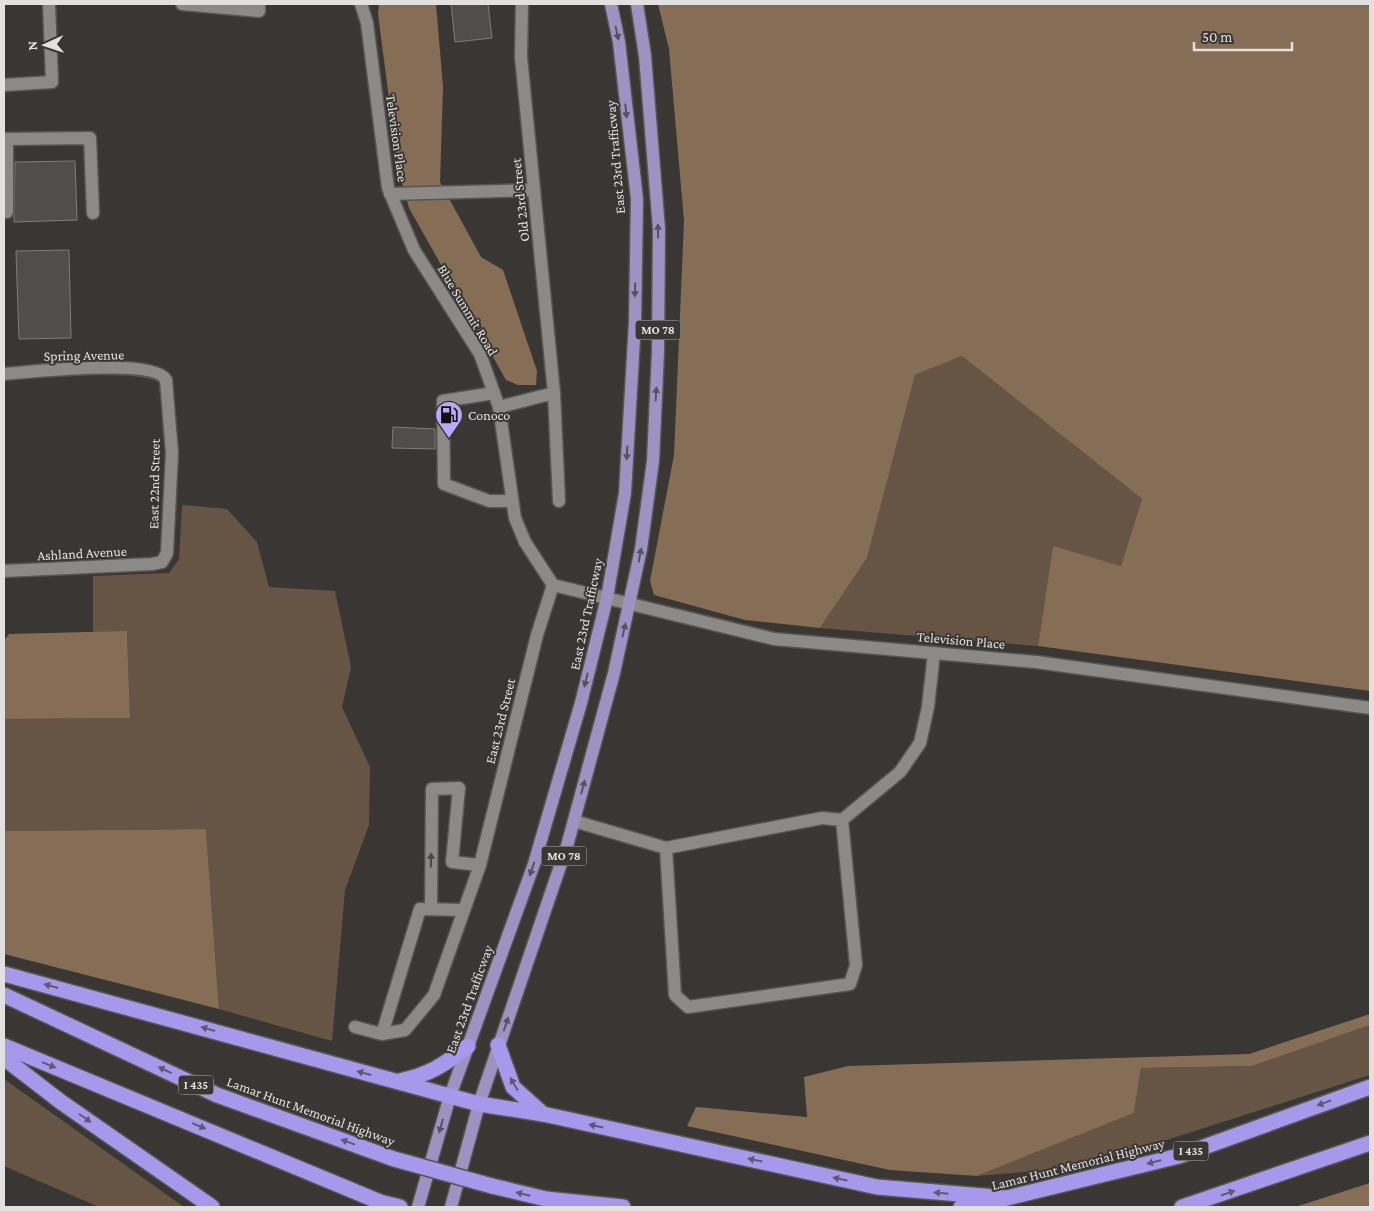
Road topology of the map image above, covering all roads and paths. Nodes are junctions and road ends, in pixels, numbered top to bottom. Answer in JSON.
{"nodes":[{"id":1,"x":49,"y":4,"type":"edge"},
{"id":2,"x":182,"y":4,"type":"edge"},
{"id":3,"x":258,"y":4,"type":"edge"},
{"id":4,"x":361,"y":4,"type":"edge"},
{"id":5,"x":522,"y":4,"type":"edge"},
{"id":6,"x":611,"y":4,"type":"edge"},
{"id":7,"x":638,"y":4,"type":"edge"},
{"id":8,"x":4,"y":85,"type":"edge"},
{"id":9,"x":6,"y":139,"type":"edge"},
{"id":10,"x":534,"y":190,"type":"junction"},
{"id":11,"x":390,"y":194,"type":"junction"},
{"id":12,"x":7,"y":212,"type":"dead end"},
{"id":13,"x":93,"y":213,"type":"dead end"},
{"id":14,"x":4,"y":374,"type":"edge"},
{"id":15,"x":164,"y":375,"type":"joint"},
{"id":16,"x":494,"y":393,"type":"junction"},
{"id":17,"x":554,"y":393,"type":"junction"},
{"id":18,"x":499,"y":407,"type":"junction"},
{"id":19,"x":512,"y":501,"type":"junction"},
{"id":20,"x":559,"y":501,"type":"dead end"},
{"id":21,"x":162,"y":562,"type":"joint"},
{"id":22,"x":4,"y":571,"type":"edge"},
{"id":23,"x":553,"y":585,"type":"junction"},
{"id":24,"x":607,"y":598,"type":"junction"},
{"id":25,"x":630,"y":603,"type":"junction"},
{"id":26,"x":934,"y":653,"type":"junction"},
{"id":27,"x":1370,"y":708,"type":"edge"},
{"id":28,"x":842,"y":820,"type":"junction"},
{"id":29,"x":574,"y":821,"type":"junction"},
{"id":30,"x":666,"y":848,"type":"junction"},
{"id":31,"x":480,"y":865,"type":"junction"},
{"id":32,"x":431,"y":909,"type":"junction"},
{"id":33,"x":463,"y":910,"type":"junction"},
{"id":34,"x":4,"y":974,"type":"edge"},
{"id":35,"x":4,"y":995,"type":"edge"},
{"id":36,"x":355,"y":1027,"type":"dead end"},
{"id":37,"x":382,"y":1034,"type":"junction"},
{"id":38,"x":498,"y":1045,"type":"junction"},
{"id":39,"x":4,"y":1046,"type":"edge"},
{"id":40,"x":468,"y":1046,"type":"junction"},
{"id":41,"x":4,"y":1058,"type":"edge"},
{"id":42,"x":394,"y":1082,"type":"junction"},
{"id":43,"x":1370,"y":1087,"type":"edge"},
{"id":44,"x":450,"y":1096,"type":"junction"},
{"id":45,"x":479,"y":1104,"type":"junction"},
{"id":46,"x":543,"y":1114,"type":"junction"},
{"id":47,"x":1370,"y":1143,"type":"edge"},
{"id":48,"x":1007,"y":1198,"type":"junction"},
{"id":49,"x":212,"y":1207,"type":"edge"},
{"id":50,"x":400,"y":1207,"type":"edge"},
{"id":51,"x":418,"y":1207,"type":"edge"},
{"id":52,"x":451,"y":1207,"type":"edge"},
{"id":53,"x":623,"y":1207,"type":"edge"},
{"id":54,"x":961,"y":1207,"type":"edge"},
{"id":55,"x":1182,"y":1207,"type":"edge"}],
"edges":[{"from":1,"to":8,"type":"street"},
{"from":2,"to":3,"type":"street"},
{"from":4,"to":11,"type":"street","name":"Television Place"},
{"from":5,"to":10,"type":"street","name":"Old 23rd Street"},
{"from":6,"to":24,"type":"main road","name":"East 23rd Trafficway","number":"MO 78","one_way":true},
{"from":25,"to":7,"type":"main road","number":"MO 78","one_way":true},
{"from":9,"to":12,"type":"street"},
{"from":9,"to":13,"type":"street"},
{"from":10,"to":11,"type":"street","name":"Television Place"},
{"from":10,"to":17,"type":"street","name":"Old 23rd Street"},
{"from":11,"to":16,"type":"street","name":"Blue Summit Road"},
{"from":14,"to":15,"type":"street","name":"Spring Avenue"},
{"from":15,"to":21,"type":"street","name":"East 22nd Street"},
{"from":16,"to":18,"type":"street","name":"Blue Summit Road"},
{"from":16,"to":19,"type":"street"},
{"from":17,"to":18,"type":"street"},
{"from":17,"to":20,"type":"street"},
{"from":18,"to":19,"type":"street","name":"Blue Summit Road"},
{"from":19,"to":23,"type":"street","name":"Blue Summit Road"},
{"from":21,"to":22,"type":"street","name":"Ashland Avenue"},
{"from":23,"to":24,"type":"street","name":"Television Place"},
{"from":23,"to":31,"type":"street","name":"East 23rd Street"},
{"from":24,"to":25,"type":"street","name":"Television Place"},
{"from":24,"to":40,"type":"main road","name":"East 23rd Trafficway","number":"MO 78","one_way":true},
{"from":25,"to":26,"type":"street","name":"Television Place"},
{"from":29,"to":25,"type":"main road","number":"MO 78","one_way":true},
{"from":26,"to":27,"type":"street","name":"Television Place"},
{"from":26,"to":28,"type":"street"},
{"from":28,"to":30,"type":"street"},
{"from":28,"to":30,"type":"street"},
{"from":29,"to":30,"type":"street"},
{"from":38,"to":29,"type":"main road","number":"MO 78","one_way":true},
{"from":32,"to":31,"type":"street","one_way":true},
{"from":31,"to":33,"type":"street","name":"East 23rd Street"},
{"from":32,"to":33,"type":"street"},
{"from":32,"to":37,"type":"street"},
{"from":33,"to":37,"type":"street","name":"East 23rd Street"},
{"from":42,"to":34,"type":"highway","one_way":true},
{"from":53,"to":35,"type":"highway","name":"Lamar Hunt Memorial Highway","number":"I 435","one_way":true,"bridge":true},
{"from":36,"to":37,"type":"street"},
{"from":38,"to":45,"type":"main road","number":"MO 78"},
{"from":46,"to":38,"type":"highway","one_way":true},
{"from":39,"to":50,"type":"highway","one_way":true},
{"from":40,"to":42,"type":"highway"},
{"from":40,"to":44,"type":"main road","name":"East 23rd Trafficway","number":"MO 78"},
{"from":41,"to":49,"type":"highway","one_way":true},
{"from":42,"to":44,"type":"highway"},
{"from":43,"to":48,"type":"highway","name":"Lamar Hunt Memorial Highway","number":"I 435","one_way":true},
{"from":44,"to":45,"type":"highway"},
{"from":44,"to":51,"type":"main road","name":"East 23rd Trafficway","number":"MO 78","one_way":true},
{"from":45,"to":46,"type":"highway"},
{"from":45,"to":52,"type":"main road","number":"MO 78"},
{"from":48,"to":46,"type":"highway","one_way":true},
{"from":55,"to":47,"type":"highway","one_way":true},
{"from":48,"to":54,"type":"highway","name":"Lamar Hunt Memorial Highway","number":"I 435"}]}
